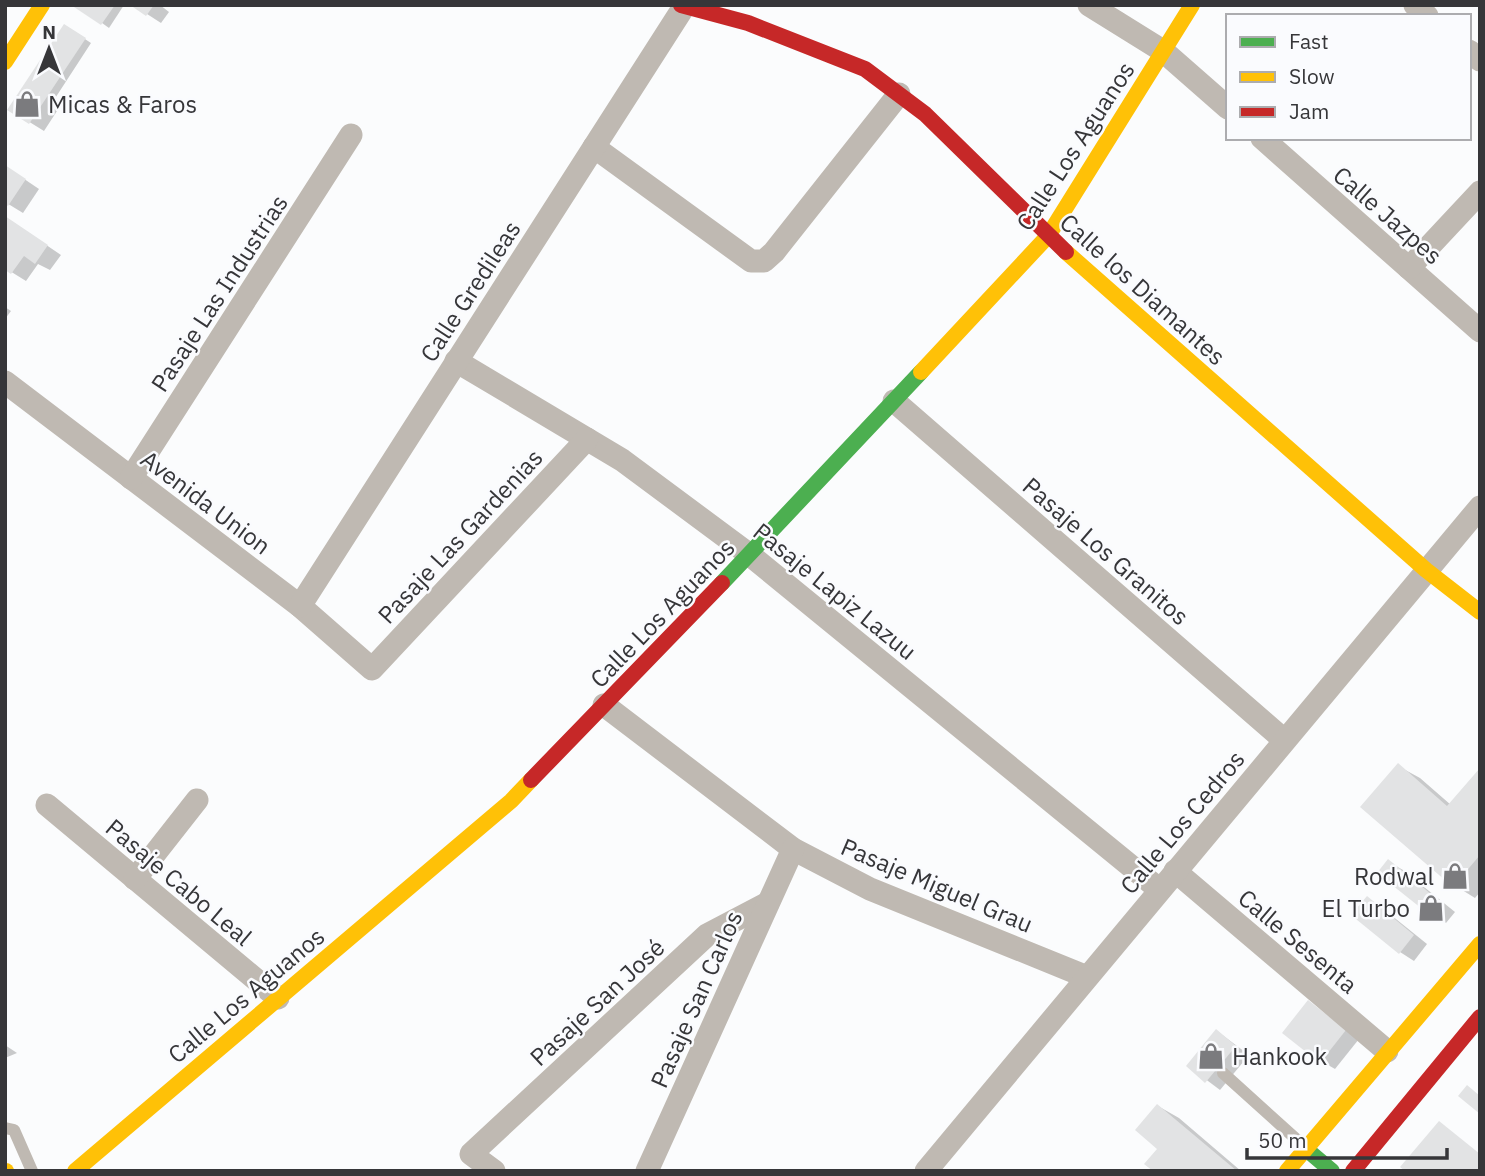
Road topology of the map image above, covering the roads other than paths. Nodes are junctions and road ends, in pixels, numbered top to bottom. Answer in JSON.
{"nodes":[{"id":1,"x":42,"y":5,"type":"edge"},
{"id":2,"x":1089,"y":5,"type":"edge"},
{"id":3,"x":1192,"y":5,"type":"edge"},
{"id":4,"x":684,"y":6,"type":"edge"},
{"id":5,"x":1163,"y":51,"type":"junction"},
{"id":6,"x":5,"y":62,"type":"edge"},
{"id":7,"x":900,"y":94,"type":"junction"},
{"id":8,"x":1226,"y":106,"type":"edge"},
{"id":9,"x":351,"y":135,"type":"dead end"},
{"id":10,"x":1264,"y":140,"type":"edge"},
{"id":11,"x":594,"y":147,"type":"junction"},
{"id":12,"x":1480,"y":192,"type":"edge"},
{"id":13,"x":1048,"y":236,"type":"junction"},
{"id":14,"x":1409,"y":268,"type":"junction"},
{"id":15,"x":1480,"y":331,"type":"edge"},
{"id":16,"x":456,"y":361,"type":"junction"},
{"id":17,"x":5,"y":382,"type":"edge"},
{"id":18,"x":894,"y":401,"type":"junction"},
{"id":19,"x":587,"y":439,"type":"junction"},
{"id":20,"x":131,"y":478,"type":"junction"},
{"id":21,"x":1480,"y":507,"type":"edge"},
{"id":22,"x":750,"y":555,"type":"junction"},
{"id":23,"x":1426,"y":570,"type":"junction"},
{"id":24,"x":300,"y":606,"type":"junction"},
{"id":25,"x":1480,"y":612,"type":"edge"},
{"id":26,"x":372,"y":669,"type":"joint"},
{"id":27,"x":604,"y":705,"type":"junction"},
{"id":28,"x":1284,"y":740,"type":"junction"},
{"id":29,"x":197,"y":800,"type":"dead end"},
{"id":30,"x":47,"y":805,"type":"dead end"},
{"id":31,"x":793,"y":849,"type":"junction"},
{"id":32,"x":1175,"y":871,"type":"junction"},
{"id":33,"x":135,"y":879,"type":"junction"},
{"id":34,"x":1160,"y":890,"type":"junction"},
{"id":35,"x":768,"y":903,"type":"junction"},
{"id":36,"x":1480,"y":944,"type":"edge"},
{"id":37,"x":1087,"y":977,"type":"junction"},
{"id":38,"x":278,"y":998,"type":"junction"},
{"id":39,"x":1474,"y":1018,"type":"edge"},
{"id":40,"x":1387,"y":1051,"type":"junction"},
{"id":41,"x":1223,"y":1073,"type":"dead end"},
{"id":42,"x":5,"y":1128,"type":"edge"},
{"id":43,"x":1306,"y":1149,"type":"junction"},
{"id":44,"x":32,"y":1171,"type":"edge"},
{"id":45,"x":75,"y":1171,"type":"edge"},
{"id":46,"x":494,"y":1171,"type":"edge"},
{"id":47,"x":647,"y":1171,"type":"edge"},
{"id":48,"x":926,"y":1171,"type":"edge"},
{"id":49,"x":1287,"y":1171,"type":"edge"},
{"id":50,"x":1332,"y":1171,"type":"edge"},
{"id":51,"x":1353,"y":1171,"type":"edge"}],
"edges":[{"from":1,"to":6,"type":"street"},
{"from":2,"to":5,"type":"street"},
{"from":3,"to":5,"type":"street","name":"Calle Los Aguanos"},
{"from":4,"to":7,"type":"street","name":"Calle los Diamantes"},
{"from":4,"to":11,"type":"street","name":"Calle Gredileas"},
{"from":5,"to":8,"type":"street"},
{"from":5,"to":13,"type":"street","name":"Calle Los Aguanos"},
{"from":7,"to":11,"type":"street"},
{"from":7,"to":13,"type":"street","name":"Calle los Diamantes"},
{"from":9,"to":20,"type":"street","name":"Pasaje Las Industrias"},
{"from":10,"to":14,"type":"street","name":"Calle Jazpes"},
{"from":11,"to":16,"type":"street","name":"Calle Gredileas"},
{"from":12,"to":14,"type":"street"},
{"from":13,"to":18,"type":"street","name":"Calle Los Aguanos"},
{"from":13,"to":23,"type":"street","name":"Calle los Diamantes"},
{"from":14,"to":15,"type":"street","name":"Calle Jazpes"},
{"from":16,"to":19,"type":"street","name":"Pasaje Lapiz Lazuu"},
{"from":16,"to":24,"type":"street","name":"Calle Gredileas"},
{"from":17,"to":20,"type":"street","name":"Avenida Union"},
{"from":18,"to":22,"type":"street","name":"Calle Los Aguanos"},
{"from":18,"to":28,"type":"street","name":"Pasaje Los Granitos"},
{"from":19,"to":22,"type":"street","name":"Pasaje Lapiz Lazuu"},
{"from":19,"to":26,"type":"street","name":"Pasaje Las Gardenias"},
{"from":20,"to":24,"type":"street","name":"Avenida Union"},
{"from":21,"to":23,"type":"street","name":"Calle Los Cedros"},
{"from":22,"to":27,"type":"street","name":"Calle Los Aguanos"},
{"from":22,"to":34,"type":"street","name":"Pasaje Lapiz Lazuu"},
{"from":23,"to":25,"type":"street","name":"Calle los Diamantes"},
{"from":23,"to":28,"type":"street","name":"Calle Los Cedros"},
{"from":24,"to":26,"type":"street","name":"Avenida Union"},
{"from":27,"to":31,"type":"street","name":"Pasaje Miguel Grau"},
{"from":27,"to":38,"type":"street","name":"Calle Los Aguanos"},
{"from":28,"to":32,"type":"street","name":"Calle Los Cedros"},
{"from":29,"to":33,"type":"street"},
{"from":30,"to":33,"type":"street","name":"Pasaje Cabo Leal"},
{"from":31,"to":35,"type":"street","name":"Pasaje San Carlos"},
{"from":31,"to":37,"type":"street","name":"Pasaje Miguel Grau"},
{"from":32,"to":34,"type":"street","name":"Calle Los Cedros"},
{"from":32,"to":40,"type":"street","name":"Calle Sesenta"},
{"from":33,"to":38,"type":"street","name":"Pasaje Cabo Leal"},
{"from":34,"to":37,"type":"street","name":"Calle Los Cedros"},
{"from":35,"to":46,"type":"street","name":"Pasaje San José"},
{"from":35,"to":47,"type":"street","name":"Pasaje San Carlos"},
{"from":36,"to":40,"type":"street"},
{"from":37,"to":48,"type":"street","name":"Calle Los Cedros"},
{"from":38,"to":45,"type":"street","name":"Calle Los Aguanos"},
{"from":39,"to":51,"type":"street"},
{"from":40,"to":43,"type":"street"},
{"from":41,"to":43,"type":"lane"},
{"from":42,"to":44,"type":"lane"},
{"from":43,"to":49,"type":"street"},
{"from":43,"to":50,"type":"street"}]}
